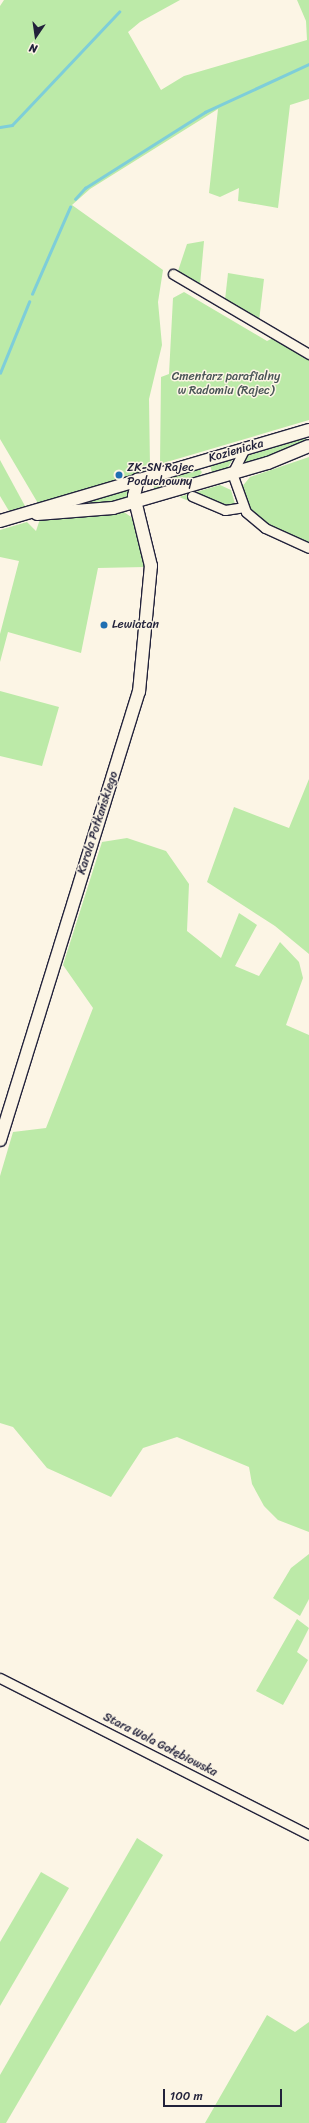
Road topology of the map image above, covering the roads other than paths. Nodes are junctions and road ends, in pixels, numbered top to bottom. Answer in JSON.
{"nodes":[{"id":1,"x":173,"y":274,"type":"dead end"},
{"id":2,"x":309,"y":354,"type":"edge"},
{"id":3,"x":309,"y":430,"type":"edge"},
{"id":4,"x":309,"y":446,"type":"edge"},
{"id":5,"x":245,"y":448,"type":"junction"},
{"id":6,"x":198,"y":462,"type":"junction"},
{"id":7,"x":237,"y":476,"type":"junction"},
{"id":8,"x":204,"y":481,"type":"junction"},
{"id":9,"x":136,"y":490,"type":"junction"},
{"id":10,"x":192,"y":496,"type":"dead end"},
{"id":11,"x":150,"y":497,"type":"junction"},
{"id":12,"x":243,"y":507,"type":"junction"},
{"id":13,"x":24,"y":514,"type":"junction"},
{"id":14,"x":0,"y":520,"type":"edge"},
{"id":15,"x":141,"y":521,"type":"junction"},
{"id":16,"x":309,"y":548,"type":"edge"},
{"id":17,"x":0,"y":1140,"type":"edge"},
{"id":18,"x":0,"y":1678,"type":"edge"},
{"id":19,"x":309,"y":1835,"type":"edge"}],
"edges":[{"from":1,"to":2,"type":"street"},
{"from":3,"to":5,"type":"street","name":"Kozienicka"},
{"from":4,"to":7,"type":"street","name":"Kozienicka"},
{"from":5,"to":6,"type":"street","name":"Kozienicka"},
{"from":5,"to":7,"type":"street"},
{"from":6,"to":8,"type":"street"},
{"from":6,"to":9,"type":"street","name":"Kozienicka"},
{"from":7,"to":8,"type":"street","name":"Kozienicka"},
{"from":7,"to":12,"type":"street"},
{"from":8,"to":11,"type":"street","name":"Kozienicka"},
{"from":9,"to":11,"type":"street"},
{"from":9,"to":13,"type":"street","name":"Kozienicka"},
{"from":9,"to":13,"type":"street","name":"Kozienicka"},
{"from":9,"to":15,"type":"street","name":"Karola Potkańskiego"},
{"from":10,"to":12,"type":"street"},
{"from":11,"to":15,"type":"street"},
{"from":12,"to":16,"type":"street"},
{"from":13,"to":14,"type":"street","name":"Kozienicka"},
{"from":15,"to":17,"type":"street","name":"Karola Potkańskiego"},
{"from":18,"to":19,"type":"street","name":"Stara Wola Gołębiowska"}]}
